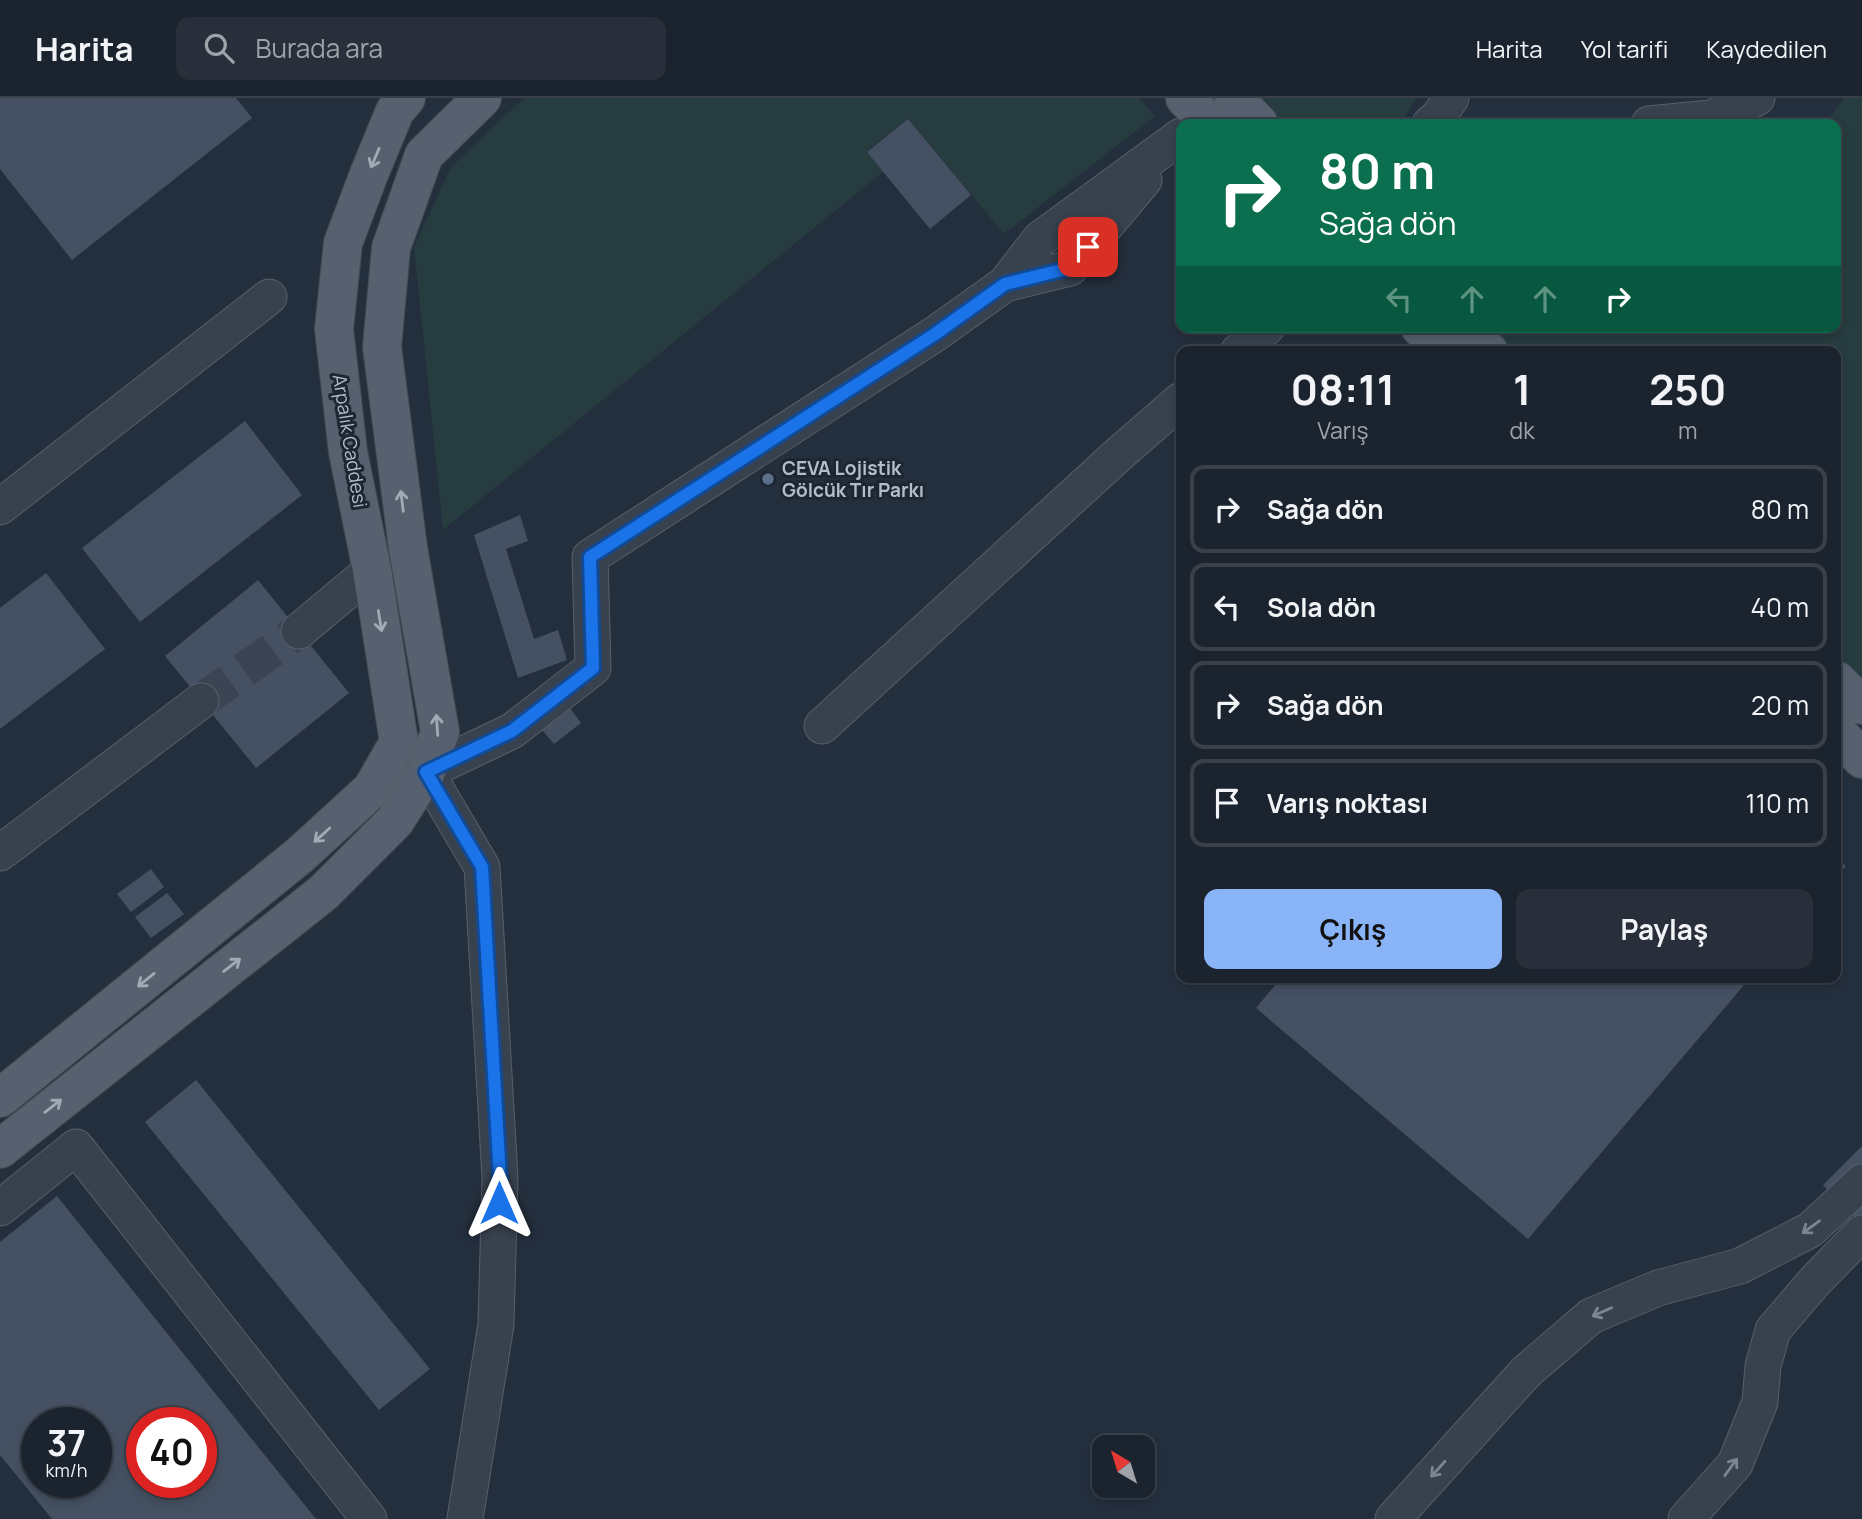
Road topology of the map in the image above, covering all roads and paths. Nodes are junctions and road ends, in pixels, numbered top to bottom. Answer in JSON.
{"nodes":[{"id":1,"x":405,"y":98,"type":"edge"},
{"id":2,"x":482,"y":98,"type":"edge"},
{"id":3,"x":1451,"y":98,"type":"edge"},
{"id":4,"x":1757,"y":98,"type":"edge"},
{"id":5,"x":1436,"y":119,"type":"edge"},
{"id":6,"x":1701,"y":119,"type":"edge"},
{"id":7,"x":1176,"y":137,"type":"edge"},
{"id":8,"x":269,"y":297,"type":"dead end"},
{"id":9,"x":1261,"y":333,"type":"edge"},
{"id":10,"x":1426,"y":333,"type":"edge"},
{"id":11,"x":1469,"y":333,"type":"edge"},
{"id":12,"x":1245,"y":346,"type":"edge"},
{"id":13,"x":1439,"y":346,"type":"edge"},
{"id":14,"x":1483,"y":346,"type":"edge"},
{"id":15,"x":1176,"y":404,"type":"edge"},
{"id":16,"x":0,"y":507,"type":"edge"},
{"id":17,"x":372,"y":570,"type":"junction"},
{"id":18,"x":299,"y":631,"type":"tunnel mouth"},
{"id":19,"x":1841,"y":685,"type":"edge"},
{"id":20,"x":201,"y":701,"type":"tunnel mouth"},
{"id":21,"x":1862,"y":705,"type":"edge"},
{"id":22,"x":822,"y":726,"type":"dead end"},
{"id":23,"x":1841,"y":736,"type":"edge"},
{"id":24,"x":1862,"y":759,"type":"edge"},
{"id":25,"x":426,"y":772,"type":"junction"},
{"id":26,"x":372,"y":789,"type":"junction"},
{"id":27,"x":0,"y":853,"type":"edge"},
{"id":28,"x":0,"y":1098,"type":"edge"},
{"id":29,"x":0,"y":1149,"type":"edge"},
{"id":30,"x":1862,"y":1182,"type":"edge"},
{"id":31,"x":0,"y":1208,"type":"edge"},
{"id":32,"x":1862,"y":1233,"type":"edge"},
{"id":33,"x":369,"y":1519,"type":"edge"},
{"id":34,"x":465,"y":1519,"type":"edge"},
{"id":35,"x":1393,"y":1519,"type":"edge"},
{"id":36,"x":1686,"y":1519,"type":"edge"}],
"edges":[{"from":1,"to":17,"type":"main road","name":"Arpalık Caddesi","one_way":true},
{"from":25,"to":2,"type":"main road","one_way":true},
{"from":3,"to":5,"type":"street"},
{"from":4,"to":6,"type":"street"},
{"from":7,"to":25,"type":"street"},
{"from":8,"to":16,"type":"street"},
{"from":9,"to":12,"type":"street"},
{"from":10,"to":13,"type":"main road"},
{"from":11,"to":14,"type":"main road"},
{"from":15,"to":22,"type":"street"},
{"from":17,"to":18,"type":"street"},
{"from":17,"to":26,"type":"main road","name":"Arpalık Caddesi","one_way":true},
{"from":19,"to":21,"type":"main road"},
{"from":20,"to":27,"type":"street"},
{"from":23,"to":24,"type":"main road"},
{"from":25,"to":26,"type":"street"},
{"from":29,"to":25,"type":"main road","one_way":true},
{"from":25,"to":34,"type":"street"},
{"from":26,"to":28,"type":"main road","name":"Arpalık Caddesi","one_way":true},
{"from":30,"to":35,"type":"street","one_way":true},
{"from":31,"to":33,"type":"street"},
{"from":36,"to":32,"type":"street","one_way":true}]}
